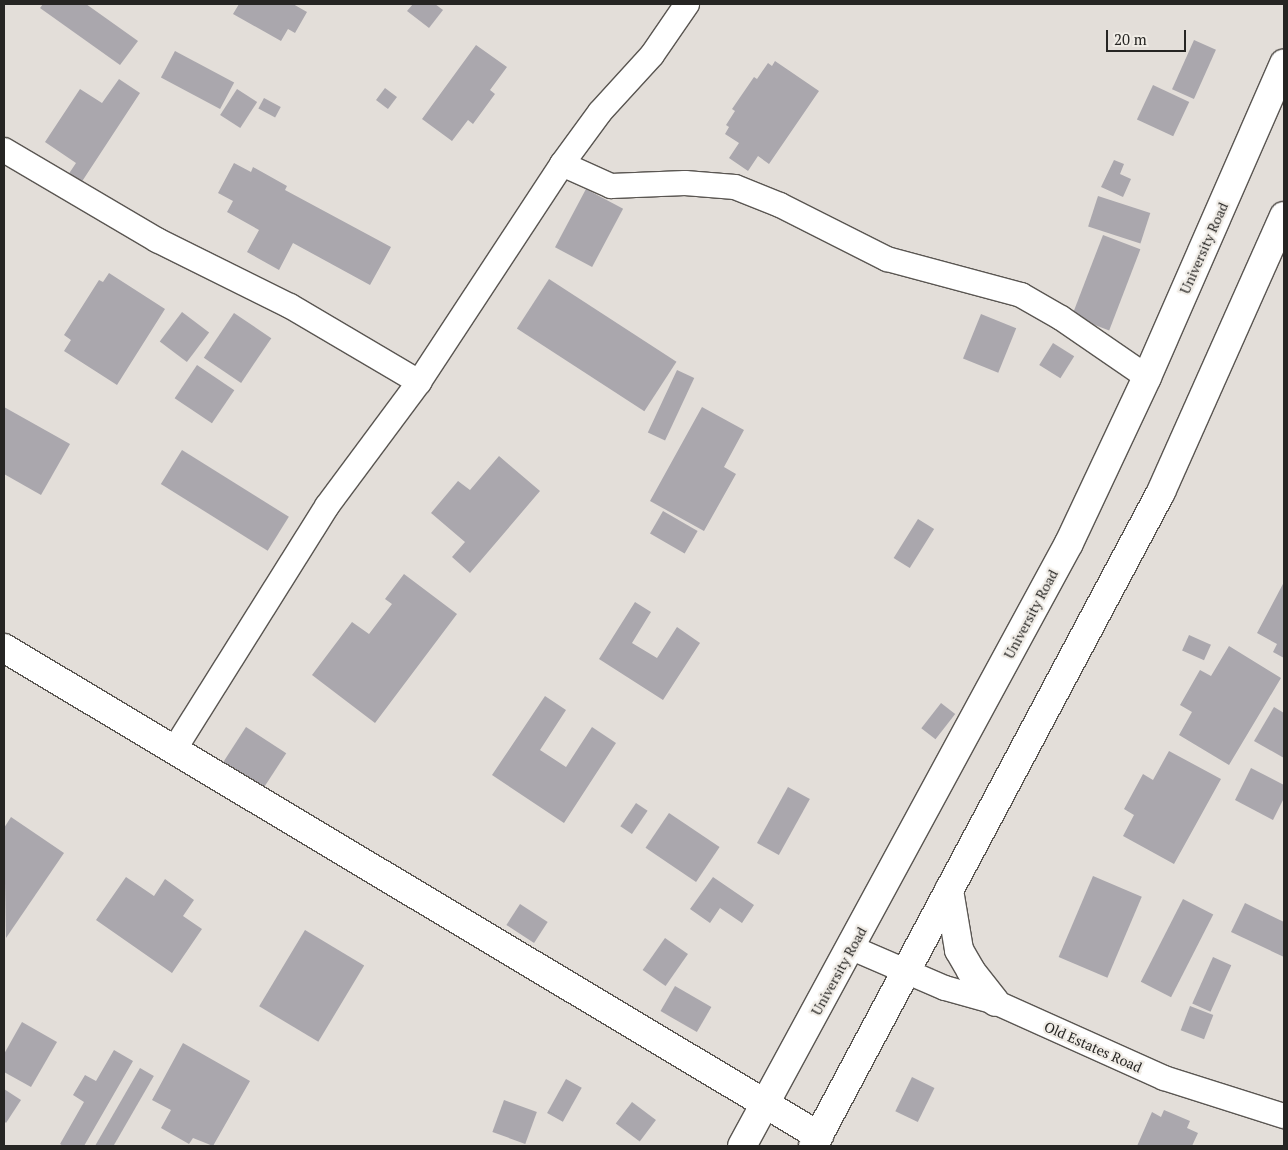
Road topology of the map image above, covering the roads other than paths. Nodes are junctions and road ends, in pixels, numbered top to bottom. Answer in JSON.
{"nodes":[{"id":1,"x":687,"y":4,"type":"edge"},
{"id":2,"x":1284,"y":64,"type":"edge"},
{"id":3,"x":4,"y":150,"type":"edge"},
{"id":4,"x":562,"y":164,"type":"junction"},
{"id":5,"x":1284,"y":216,"type":"edge"},
{"id":6,"x":1147,"y":377,"type":"junction"},
{"id":7,"x":419,"y":382,"type":"junction"},
{"id":8,"x":4,"y":648,"type":"edge"},
{"id":9,"x":174,"y":750,"type":"junction"},
{"id":10,"x":949,"y":890,"type":"junction"},
{"id":11,"x":852,"y":948,"type":"junction"},
{"id":12,"x":904,"y":972,"type":"junction"},
{"id":13,"x":995,"y":1002,"type":"junction"},
{"id":14,"x":765,"y":1103,"type":"junction"},
{"id":15,"x":1284,"y":1116,"type":"edge"},
{"id":16,"x":816,"y":1141,"type":"edge"},
{"id":17,"x":742,"y":1146,"type":"edge"}],
"edges":[{"from":1,"to":4,"type":"street"},
{"from":2,"to":6,"type":"main road","name":"University Road"},
{"from":3,"to":7,"type":"street"},
{"from":4,"to":6,"type":"street"},
{"from":4,"to":7,"type":"street"},
{"from":5,"to":10,"type":"main road"},
{"from":6,"to":11,"type":"main road","name":"University Road"},
{"from":7,"to":9,"type":"street"},
{"from":8,"to":9,"type":"main road"},
{"from":9,"to":14,"type":"main road"},
{"from":10,"to":12,"type":"main road"},
{"from":10,"to":13,"type":"main road"},
{"from":11,"to":12,"type":"street","name":"Old Estates Road"},
{"from":11,"to":14,"type":"main road","name":"University Road"},
{"from":12,"to":13,"type":"street","name":"Old Estates Road"},
{"from":12,"to":16,"type":"main road"},
{"from":13,"to":15,"type":"street","name":"Old Estates Road"},
{"from":14,"to":16,"type":"main road"},
{"from":14,"to":17,"type":"main road","name":"University Road"}]}
